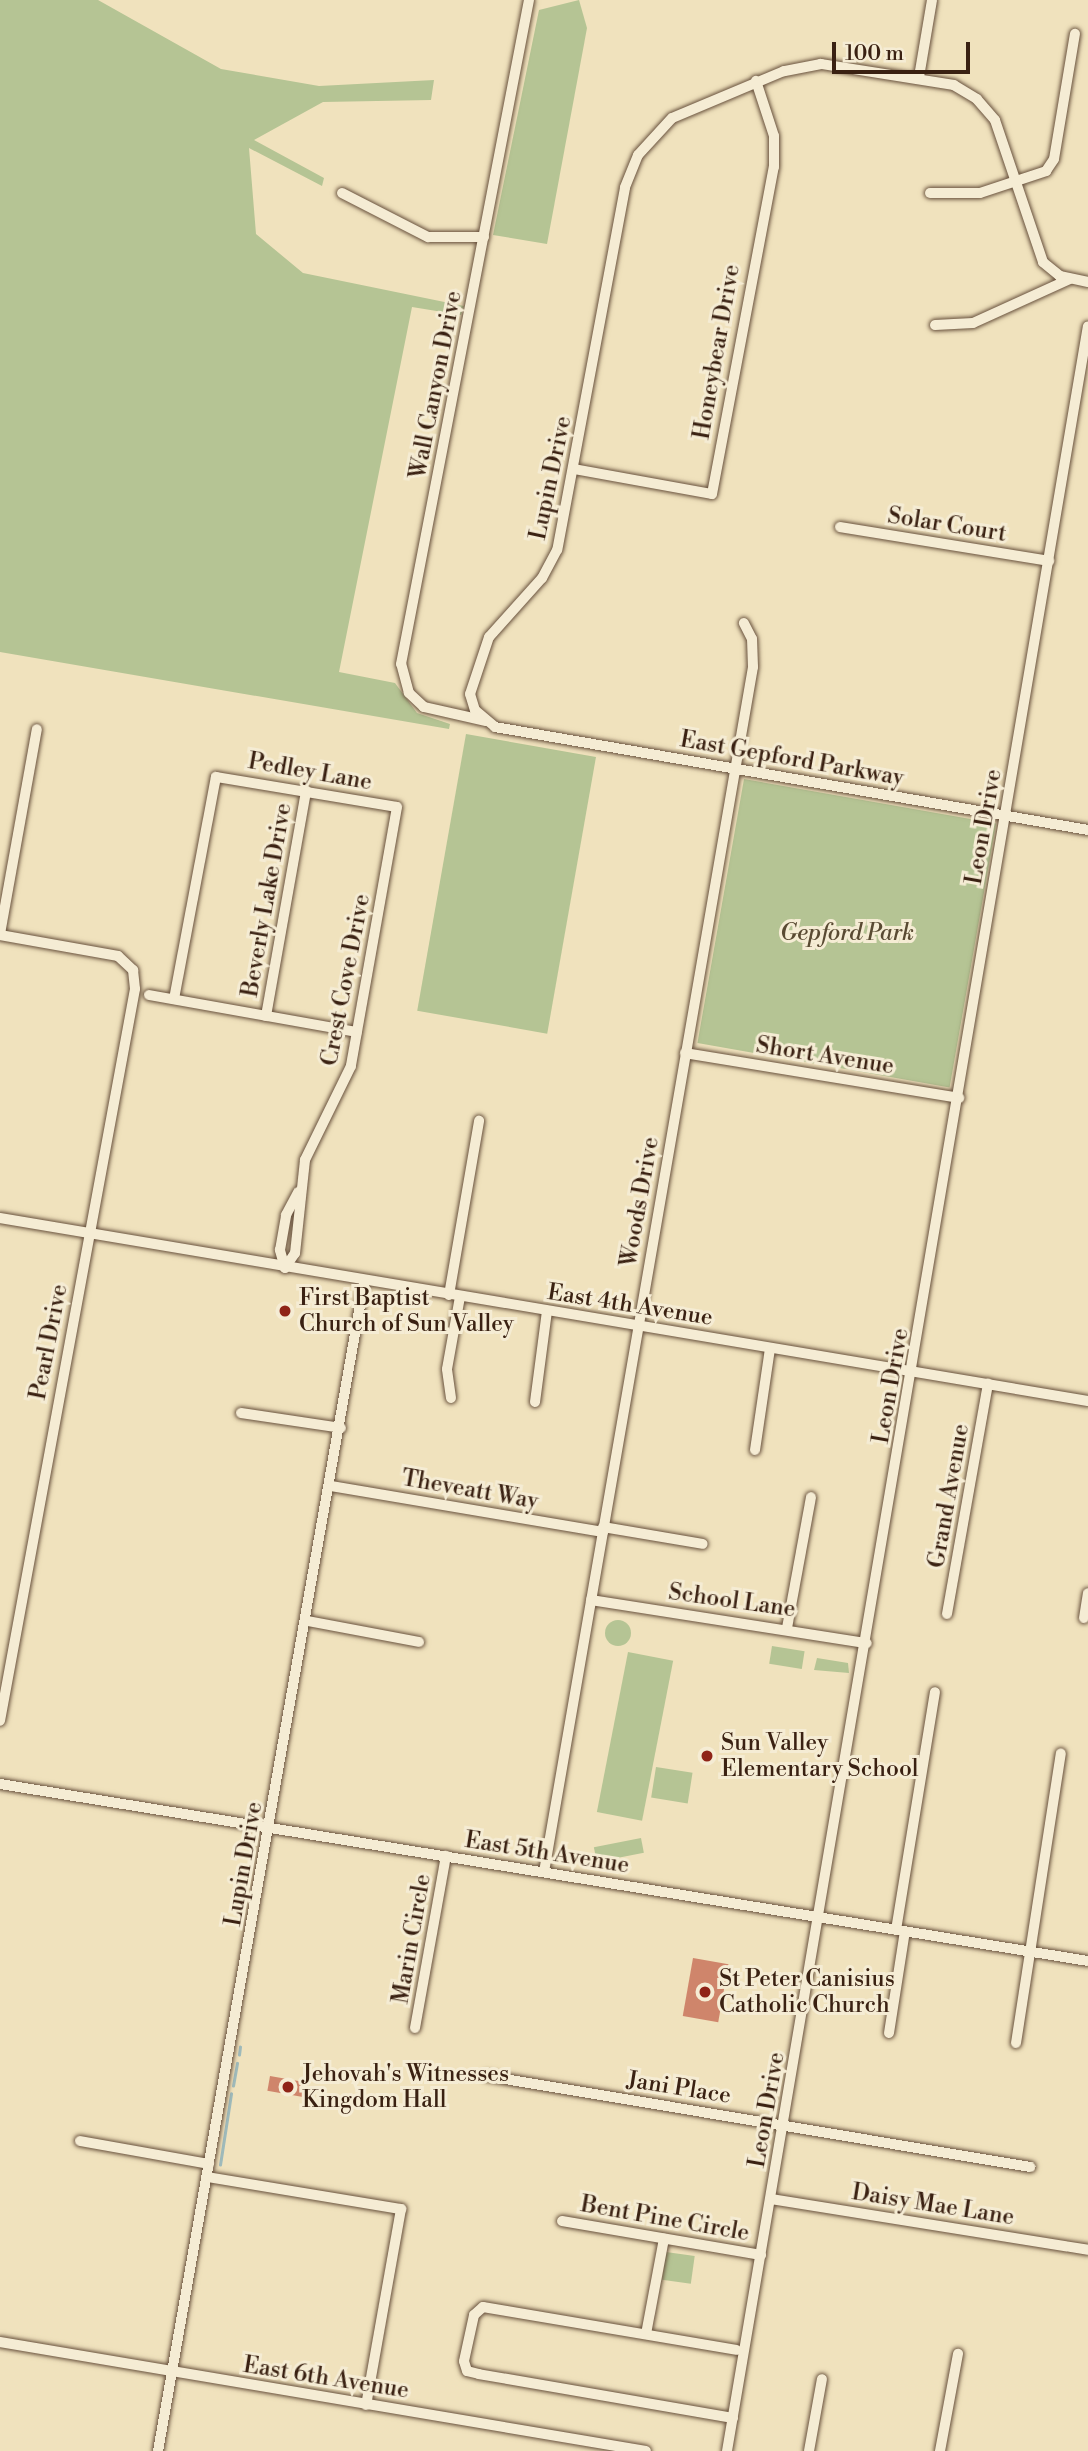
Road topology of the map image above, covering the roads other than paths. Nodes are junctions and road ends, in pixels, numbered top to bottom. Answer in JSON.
{"nodes":[{"id":1,"x":529,"y":0,"type":"edge"},
{"id":2,"x":932,"y":0,"type":"edge"},
{"id":3,"x":1075,"y":34,"type":"dead end"},
{"id":4,"x":919,"y":77,"type":"junction"},
{"id":5,"x":756,"y":81,"type":"junction"},
{"id":6,"x":1016,"y":183,"type":"junction"},
{"id":7,"x":342,"y":193,"type":"dead end"},
{"id":8,"x":930,"y":193,"type":"dead end"},
{"id":9,"x":484,"y":237,"type":"junction"},
{"id":10,"x":1070,"y":279,"type":"junction"},
{"id":11,"x":1088,"y":282,"type":"edge"},
{"id":12,"x":934,"y":325,"type":"dead end"},
{"id":13,"x":1088,"y":326,"type":"edge"},
{"id":14,"x":574,"y":469,"type":"junction"},
{"id":15,"x":840,"y":527,"type":"dead end"},
{"id":16,"x":1049,"y":561,"type":"junction"},
{"id":17,"x":744,"y":623,"type":"dead end"},
{"id":18,"x":488,"y":723,"type":"junction"},
{"id":19,"x":37,"y":729,"type":"dead end"},
{"id":20,"x":735,"y":767,"type":"junction"},
{"id":21,"x":306,"y":791,"type":"junction"},
{"id":22,"x":397,"y":807,"type":"joint"},
{"id":23,"x":1006,"y":816,"type":"junction"},
{"id":24,"x":1088,"y":830,"type":"edge"},
{"id":25,"x":0,"y":934,"type":"edge"},
{"id":26,"x":149,"y":995,"type":"dead end"},
{"id":27,"x":174,"y":999,"type":"junction"},
{"id":28,"x":266,"y":1016,"type":"junction"},
{"id":29,"x":357,"y":1032,"type":"junction"},
{"id":30,"x":685,"y":1053,"type":"junction"},
{"id":31,"x":958,"y":1098,"type":"junction"},
{"id":32,"x":479,"y":1121,"type":"dead end"},
{"id":33,"x":298,"y":1192,"type":"junction"},
{"id":34,"x":0,"y":1218,"type":"edge"},
{"id":35,"x":91,"y":1233,"type":"junction"},
{"id":36,"x":285,"y":1268,"type":"junction"},
{"id":37,"x":364,"y":1283,"type":"junction"},
{"id":38,"x":449,"y":1295,"type":"junction"},
{"id":39,"x":460,"y":1297,"type":"junction"},
{"id":40,"x":547,"y":1311,"type":"junction"},
{"id":41,"x":638,"y":1326,"type":"junction"},
{"id":42,"x":770,"y":1348,"type":"junction"},
{"id":43,"x":913,"y":1373,"type":"junction"},
{"id":44,"x":988,"y":1384,"type":"junction"},
{"id":45,"x":451,"y":1398,"type":"dead end"},
{"id":46,"x":1088,"y":1401,"type":"edge"},
{"id":47,"x":535,"y":1402,"type":"dead end"},
{"id":48,"x":241,"y":1413,"type":"dead end"},
{"id":49,"x":341,"y":1429,"type":"junction"},
{"id":50,"x":755,"y":1450,"type":"dead end"},
{"id":51,"x":331,"y":1486,"type":"junction"},
{"id":52,"x":811,"y":1497,"type":"dead end"},
{"id":53,"x":603,"y":1530,"type":"junction"},
{"id":54,"x":703,"y":1544,"type":"dead end"},
{"id":55,"x":1088,"y":1593,"type":"edge"},
{"id":56,"x":591,"y":1600,"type":"junction"},
{"id":57,"x":947,"y":1614,"type":"dead end"},
{"id":58,"x":1084,"y":1618,"type":"dead end"},
{"id":59,"x":308,"y":1621,"type":"junction"},
{"id":60,"x":787,"y":1628,"type":"junction"},
{"id":61,"x":419,"y":1642,"type":"dead end"},
{"id":62,"x":867,"y":1643,"type":"junction"},
{"id":63,"x":935,"y":1692,"type":"dead end"},
{"id":64,"x":0,"y":1721,"type":"edge"},
{"id":65,"x":1061,"y":1753,"type":"dead end"},
{"id":66,"x":0,"y":1784,"type":"edge"},
{"id":67,"x":270,"y":1828,"type":"junction"},
{"id":68,"x":446,"y":1856,"type":"junction"},
{"id":69,"x":544,"y":1872,"type":"junction"},
{"id":70,"x":821,"y":1918,"type":"junction"},
{"id":71,"x":901,"y":1931,"type":"junction"},
{"id":72,"x":1030,"y":1952,"type":"junction"},
{"id":73,"x":1088,"y":1961,"type":"edge"},
{"id":74,"x":415,"y":2028,"type":"dead end"},
{"id":75,"x":889,"y":2033,"type":"dead end"},
{"id":76,"x":1016,"y":2043,"type":"dead end"},
{"id":77,"x":488,"y":2076,"type":"dead end"},
{"id":78,"x":785,"y":2124,"type":"junction"},
{"id":79,"x":80,"y":2141,"type":"dead end"},
{"id":80,"x":209,"y":2164,"type":"junction"},
{"id":81,"x":1030,"y":2167,"type":"dead end"},
{"id":82,"x":207,"y":2177,"type":"junction"},
{"id":83,"x":771,"y":2199,"type":"junction"},
{"id":84,"x":562,"y":2221,"type":"dead end"},
{"id":85,"x":664,"y":2239,"type":"junction"},
{"id":86,"x":1088,"y":2250,"type":"edge"},
{"id":87,"x":761,"y":2255,"type":"junction"},
{"id":88,"x":646,"y":2334,"type":"junction"},
{"id":89,"x":0,"y":2342,"type":"edge"},
{"id":90,"x":741,"y":2352,"type":"junction"},
{"id":91,"x":958,"y":2354,"type":"dead end"},
{"id":92,"x":172,"y":2371,"type":"junction"},
{"id":93,"x":822,"y":2379,"type":"dead end"},
{"id":94,"x":366,"y":2405,"type":"junction"},
{"id":95,"x":733,"y":2418,"type":"junction"},
{"id":96,"x":158,"y":2451,"type":"edge"},
{"id":97,"x":646,"y":2451,"type":"edge"},
{"id":98,"x":727,"y":2451,"type":"edge"},
{"id":99,"x":809,"y":2451,"type":"edge"},
{"id":100,"x":940,"y":2451,"type":"edge"}],
"edges":[{"from":1,"to":9,"type":"street","name":"Wall Canyon Drive"},
{"from":2,"to":4,"type":"street"},
{"from":3,"to":6,"type":"street"},
{"from":4,"to":5,"type":"street","name":"Lupin Drive"},
{"from":4,"to":6,"type":"street","name":"Lupin Drive"},
{"from":5,"to":14,"type":"street","name":"Lupin Drive"},
{"from":5,"to":14,"type":"street","name":"Honeybear Drive"},
{"from":6,"to":8,"type":"street"},
{"from":6,"to":10,"type":"street","name":"Lupin Drive"},
{"from":7,"to":9,"type":"street"},
{"from":9,"to":18,"type":"street","name":"Wall Canyon Drive"},
{"from":10,"to":11,"type":"street"},
{"from":10,"to":12,"type":"street"},
{"from":13,"to":16,"type":"street","name":"Leon Drive"},
{"from":14,"to":18,"type":"street","name":"Lupin Drive"},
{"from":15,"to":16,"type":"street","name":"Solar Court"},
{"from":16,"to":23,"type":"street","name":"Leon Drive"},
{"from":17,"to":20,"type":"street","name":"Woods Drive"},
{"from":18,"to":20,"type":"street","name":"East Gepford Parkway"},
{"from":19,"to":25,"type":"street"},
{"from":20,"to":23,"type":"street","name":"East Gepford Parkway"},
{"from":20,"to":30,"type":"street","name":"Woods Drive"},
{"from":21,"to":22,"type":"street","name":"Pedley Lane"},
{"from":21,"to":27,"type":"street","name":"Pedley Lane"},
{"from":21,"to":28,"type":"street","name":"Beverly Lake Drive"},
{"from":22,"to":29,"type":"street","name":"Crest Cove Drive"},
{"from":23,"to":24,"type":"street","name":"East Gepford Parkway"},
{"from":23,"to":31,"type":"street","name":"Leon Drive"},
{"from":25,"to":35,"type":"street","name":"Pearl Drive"},
{"from":26,"to":27,"type":"street"},
{"from":27,"to":28,"type":"street"},
{"from":28,"to":29,"type":"street"},
{"from":29,"to":33,"type":"street","name":"Crest Cove Drive"},
{"from":30,"to":31,"type":"street","name":"Short Avenue"},
{"from":30,"to":41,"type":"street","name":"Woods Drive"},
{"from":31,"to":43,"type":"street","name":"Leon Drive"},
{"from":32,"to":38,"type":"street"},
{"from":33,"to":36,"type":"street","name":"Crest Cove Drive"},
{"from":33,"to":36,"type":"street","name":"Crest Cove Drive"},
{"from":34,"to":35,"type":"street","name":"East 4th Avenue"},
{"from":35,"to":36,"type":"street","name":"East 4th Avenue"},
{"from":35,"to":64,"type":"street","name":"Pearl Drive"},
{"from":36,"to":37,"type":"street","name":"East 4th Avenue"},
{"from":37,"to":38,"type":"street","name":"East 4th Avenue"},
{"from":37,"to":49,"type":"street","name":"Lupin Drive"},
{"from":38,"to":39,"type":"street","name":"East 4th Avenue"},
{"from":39,"to":40,"type":"street","name":"East 4th Avenue"},
{"from":39,"to":45,"type":"street"},
{"from":40,"to":41,"type":"street","name":"East 4th Avenue"},
{"from":40,"to":47,"type":"street"},
{"from":41,"to":42,"type":"street","name":"East 4th Avenue"},
{"from":41,"to":53,"type":"street","name":"Woods Drive"},
{"from":42,"to":43,"type":"street","name":"East 4th Avenue"},
{"from":42,"to":50,"type":"street"},
{"from":43,"to":44,"type":"street","name":"East 4th Avenue"},
{"from":43,"to":62,"type":"street","name":"Leon Drive"},
{"from":44,"to":46,"type":"street","name":"East 4th Avenue"},
{"from":44,"to":57,"type":"street","name":"Grand Avenue"},
{"from":48,"to":49,"type":"street"},
{"from":49,"to":51,"type":"street","name":"Lupin Drive"},
{"from":51,"to":53,"type":"street","name":"Theveatt Way"},
{"from":51,"to":59,"type":"street","name":"Lupin Drive"},
{"from":52,"to":60,"type":"street"},
{"from":53,"to":54,"type":"street","name":"Theveatt Way"},
{"from":53,"to":56,"type":"street","name":"Woods Drive"},
{"from":55,"to":58,"type":"street"},
{"from":56,"to":60,"type":"street","name":"School Lane"},
{"from":56,"to":69,"type":"street","name":"Woods Drive"},
{"from":59,"to":61,"type":"street"},
{"from":59,"to":67,"type":"street","name":"Lupin Drive"},
{"from":60,"to":62,"type":"street","name":"School Lane"},
{"from":62,"to":70,"type":"street","name":"Leon Drive"},
{"from":63,"to":71,"type":"street"},
{"from":65,"to":72,"type":"street"},
{"from":66,"to":67,"type":"street","name":"East 5th Avenue"},
{"from":67,"to":68,"type":"street","name":"East 5th Avenue"},
{"from":67,"to":80,"type":"street","name":"Lupin Drive"},
{"from":68,"to":69,"type":"street","name":"East 5th Avenue"},
{"from":68,"to":74,"type":"street","name":"Marin Circle"},
{"from":69,"to":70,"type":"street","name":"East 5th Avenue"},
{"from":70,"to":71,"type":"street","name":"East 5th Avenue"},
{"from":70,"to":78,"type":"street","name":"Leon Drive"},
{"from":71,"to":72,"type":"street","name":"East 5th Avenue"},
{"from":71,"to":75,"type":"street"},
{"from":72,"to":73,"type":"street","name":"East 5th Avenue"},
{"from":72,"to":76,"type":"street"},
{"from":77,"to":78,"type":"street","name":"Jani Place"},
{"from":78,"to":81,"type":"street","name":"Jani Place"},
{"from":78,"to":83,"type":"street","name":"Leon Drive"},
{"from":79,"to":80,"type":"street"},
{"from":80,"to":82,"type":"street","name":"Lupin Drive"},
{"from":82,"to":92,"type":"street","name":"Lupin Drive"},
{"from":82,"to":94,"type":"street"},
{"from":83,"to":86,"type":"street","name":"Daisy Mae Lane"},
{"from":83,"to":87,"type":"street","name":"Leon Drive"},
{"from":84,"to":85,"type":"street","name":"Bent Pine Circle"},
{"from":85,"to":87,"type":"street","name":"Bent Pine Circle"},
{"from":85,"to":88,"type":"street"},
{"from":87,"to":90,"type":"street","name":"Leon Drive"},
{"from":88,"to":90,"type":"street"},
{"from":88,"to":95,"type":"street"},
{"from":89,"to":92,"type":"street","name":"East 6th Avenue"},
{"from":90,"to":95,"type":"street","name":"Leon Drive"},
{"from":91,"to":100,"type":"street"},
{"from":92,"to":94,"type":"street","name":"East 6th Avenue"},
{"from":92,"to":96,"type":"street","name":"Lupin Drive"},
{"from":93,"to":99,"type":"street"},
{"from":94,"to":97,"type":"street","name":"East 6th Avenue"},
{"from":95,"to":98,"type":"street","name":"Leon Drive"}]}
